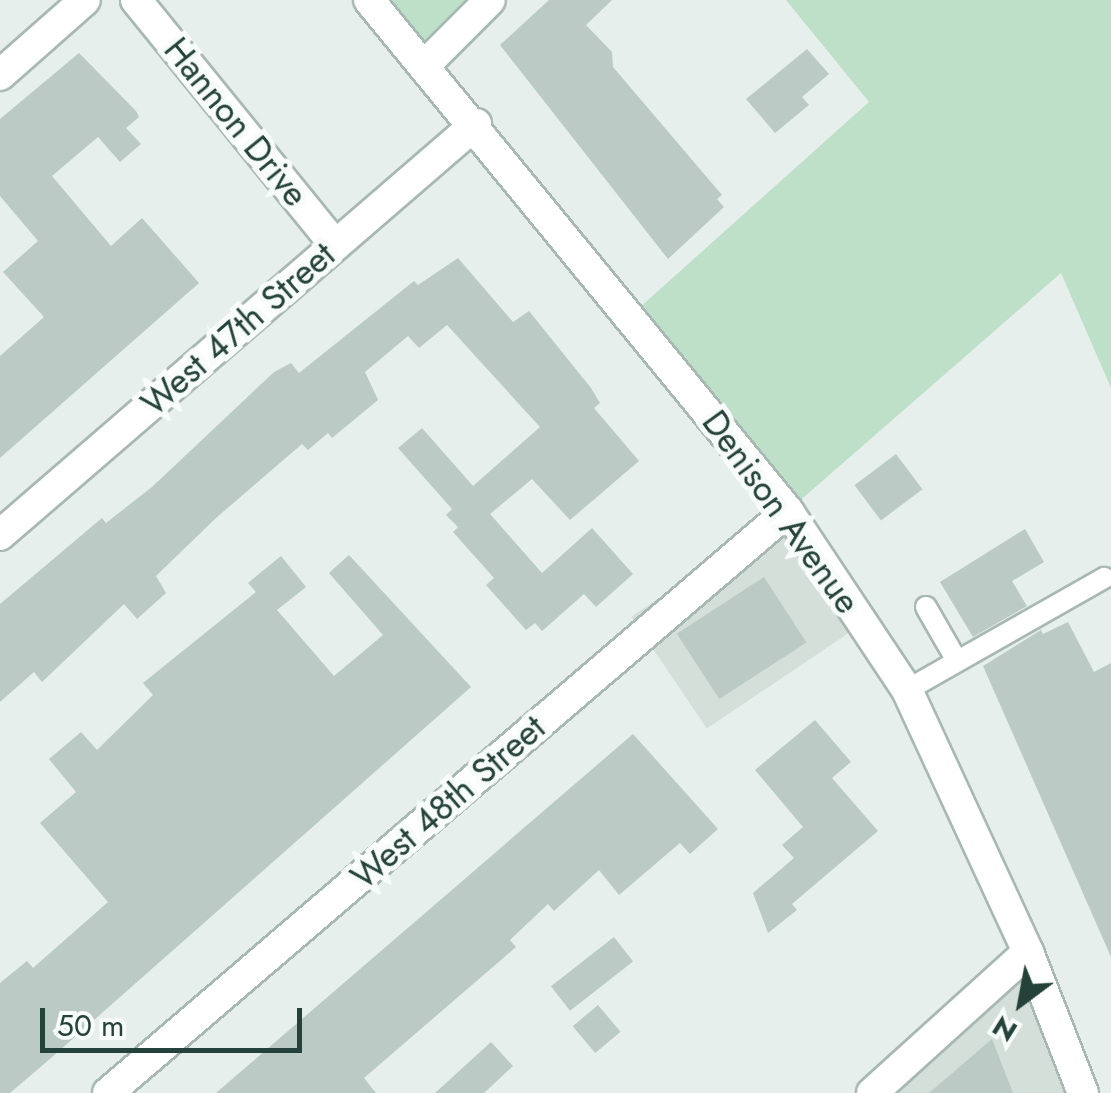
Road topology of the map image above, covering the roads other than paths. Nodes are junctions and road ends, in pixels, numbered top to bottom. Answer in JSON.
{"nodes":[{"id":1,"x":85,"y":0,"type":"edge"},
{"id":2,"x":136,"y":0,"type":"edge"},
{"id":3,"x":369,"y":0,"type":"edge"},
{"id":4,"x":490,"y":0,"type":"edge"},
{"id":5,"x":424,"y":66,"type":"junction"},
{"id":6,"x":0,"y":75,"type":"edge"},
{"id":7,"x":476,"y":124,"type":"junction"},
{"id":8,"x":335,"y":245,"type":"junction"},
{"id":9,"x":788,"y":511,"type":"junction"},
{"id":10,"x":0,"y":535,"type":"edge"},
{"id":11,"x":1104,"y":578,"type":"dead end"},
{"id":12,"x":926,"y":608,"type":"dead end"},
{"id":13,"x":958,"y":661,"type":"junction"},
{"id":14,"x":907,"y":690,"type":"junction"},
{"id":15,"x":1028,"y":952,"type":"junction"},
{"id":16,"x":108,"y":1093,"type":"edge"},
{"id":17,"x":872,"y":1093,"type":"edge"},
{"id":18,"x":1083,"y":1093,"type":"edge"}],
"edges":[{"from":1,"to":6,"type":"street"},
{"from":2,"to":8,"type":"street","name":"Hannon Drive"},
{"from":3,"to":5,"type":"street","name":"Denison Avenue"},
{"from":4,"to":5,"type":"street"},
{"from":5,"to":7,"type":"street","name":"Denison Avenue"},
{"from":7,"to":8,"type":"street","name":"West 47th Street"},
{"from":7,"to":9,"type":"street","name":"Denison Avenue"},
{"from":8,"to":10,"type":"street","name":"West 47th Street"},
{"from":9,"to":14,"type":"street","name":"Denison Avenue"},
{"from":9,"to":16,"type":"street","name":"West 48th Street"},
{"from":11,"to":13,"type":"lane"},
{"from":12,"to":13,"type":"lane"},
{"from":13,"to":14,"type":"lane"},
{"from":14,"to":15,"type":"street","name":"Denison Avenue"},
{"from":15,"to":17,"type":"street"},
{"from":15,"to":18,"type":"street","name":"Denison Avenue"}]}
